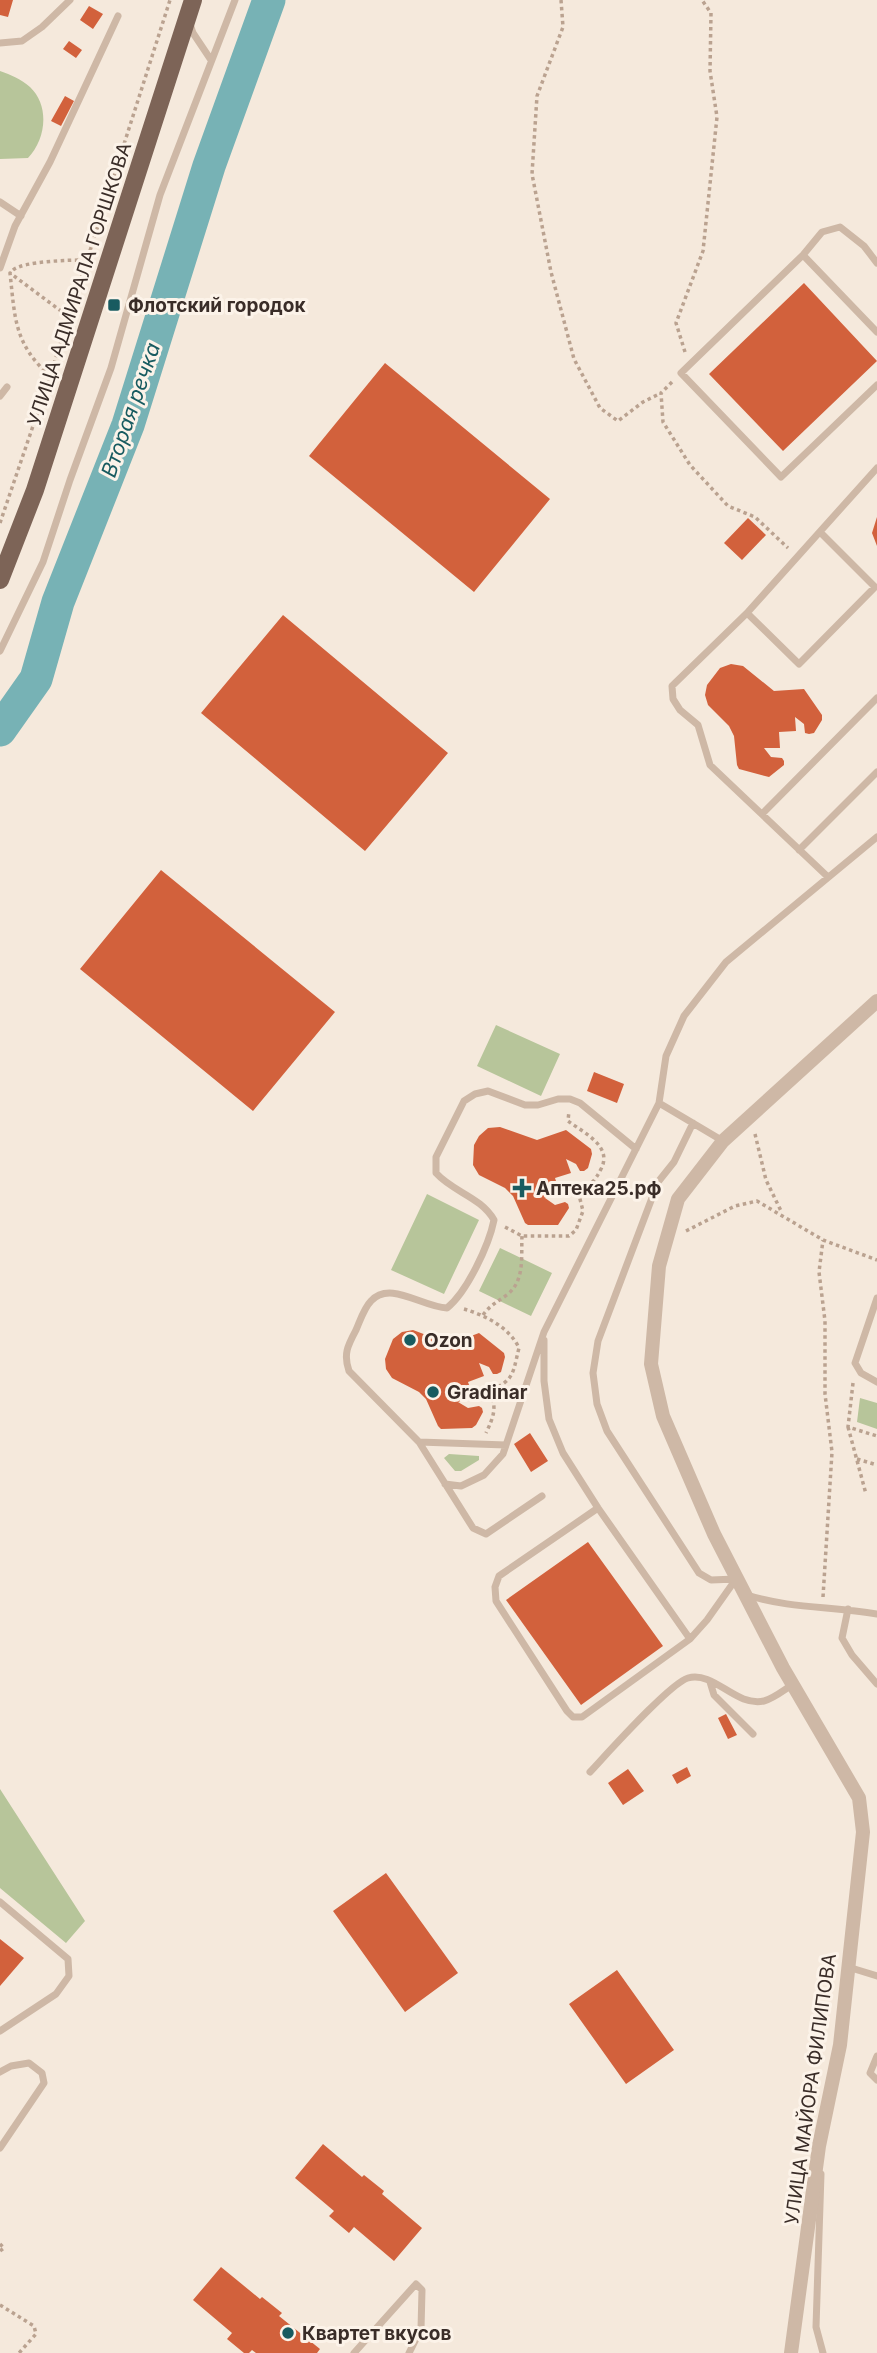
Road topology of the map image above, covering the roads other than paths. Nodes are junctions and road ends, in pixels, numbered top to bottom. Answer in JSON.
{"nodes":[{"id":1,"x":70,"y":0,"type":"edge"},
{"id":2,"x":235,"y":0,"type":"edge"},
{"id":3,"x":62,"y":4,"type":"edge"},
{"id":4,"x":190,"y":9,"type":"edge"},
{"id":5,"x":118,"y":16,"type":"dead end"},
{"id":6,"x":0,"y":43,"type":"edge"},
{"id":7,"x":211,"y":60,"type":"junction"},
{"id":8,"x":0,"y":202,"type":"edge"},
{"id":9,"x":21,"y":216,"type":"junction"},
{"id":10,"x":803,"y":255,"type":"junction"},
{"id":11,"x":877,"y":263,"type":"edge"},
{"id":12,"x":0,"y":268,"type":"edge"},
{"id":13,"x":877,"y":332,"type":"edge"},
{"id":14,"x":877,"y":385,"type":"edge"},
{"id":15,"x":7,"y":387,"type":"dead end"},
{"id":16,"x":0,"y":396,"type":"edge"},
{"id":17,"x":877,"y":468,"type":"edge"},
{"id":18,"x":820,"y":532,"type":"junction"},
{"id":19,"x":0,"y":580,"type":"edge"},
{"id":20,"x":747,"y":613,"type":"junction"},
{"id":21,"x":0,"y":651,"type":"edge"},
{"id":22,"x":877,"y":698,"type":"edge"},
{"id":23,"x":877,"y":772,"type":"edge"},
{"id":24,"x":762,"y":814,"type":"junction"},
{"id":25,"x":877,"y":837,"type":"edge"},
{"id":26,"x":799,"y":850,"type":"junction"},
{"id":27,"x":828,"y":877,"type":"junction"},
{"id":28,"x":877,"y":1001,"type":"edge"},
{"id":29,"x":659,"y":1103,"type":"junction"},
{"id":30,"x":693,"y":1123,"type":"junction"},
{"id":31,"x":723,"y":1141,"type":"junction"},
{"id":32,"x":636,"y":1149,"type":"junction"},
{"id":33,"x":877,"y":1298,"type":"edge"},
{"id":34,"x":544,"y":1332,"type":"junction"},
{"id":35,"x":877,"y":1382,"type":"edge"},
{"id":36,"x":419,"y":1442,"type":"junction"},
{"id":37,"x":506,"y":1445,"type":"junction"},
{"id":38,"x":445,"y":1484,"type":"junction"},
{"id":39,"x":542,"y":1496,"type":"dead end"},
{"id":40,"x":598,"y":1508,"type":"junction"},
{"id":41,"x":737,"y":1579,"type":"junction"},
{"id":42,"x":744,"y":1594,"type":"junction"},
{"id":43,"x":848,"y":1609,"type":"junction"},
{"id":44,"x":877,"y":1614,"type":"edge"},
{"id":45,"x":690,"y":1639,"type":"junction"},
{"id":46,"x":710,"y":1682,"type":"junction"},
{"id":47,"x":793,"y":1684,"type":"junction"},
{"id":48,"x":877,"y":1684,"type":"edge"},
{"id":49,"x":753,"y":1734,"type":"dead end"},
{"id":50,"x":590,"y":1772,"type":"dead end"},
{"id":51,"x":0,"y":1902,"type":"edge"},
{"id":52,"x":848,"y":1967,"type":"junction"},
{"id":53,"x":877,"y":1976,"type":"edge"},
{"id":54,"x":0,"y":2031,"type":"edge"},
{"id":55,"x":877,"y":2056,"type":"edge"},
{"id":56,"x":0,"y":2072,"type":"edge"},
{"id":57,"x":877,"y":2080,"type":"edge"},
{"id":58,"x":819,"y":2146,"type":"junction"},
{"id":59,"x":0,"y":2148,"type":"edge"},
{"id":60,"x":354,"y":2353,"type":"edge"},
{"id":61,"x":409,"y":2353,"type":"edge"},
{"id":62,"x":791,"y":2353,"type":"edge"},
{"id":63,"x":823,"y":2353,"type":"edge"}],
"edges":[{"from":1,"to":3,"type":"lane"},
{"from":2,"to":7,"type":"lane"},
{"from":3,"to":6,"type":"lane"},
{"from":4,"to":7,"type":"lane"},
{"from":4,"to":19,"type":"main road","name":"УЛИЦА АДМИРАЛА ГОРШКОВА"},
{"from":5,"to":9,"type":"lane"},
{"from":7,"to":21,"type":"lane"},
{"from":8,"to":9,"type":"lane"},
{"from":9,"to":12,"type":"lane"},
{"from":10,"to":11,"type":"lane"},
{"from":10,"to":13,"type":"lane"},
{"from":10,"to":14,"type":"lane"},
{"from":15,"to":16,"type":"lane"},
{"from":17,"to":18,"type":"lane"},
{"from":18,"to":20,"type":"lane"},
{"from":18,"to":20,"type":"lane"},
{"from":20,"to":24,"type":"lane"},
{"from":22,"to":24,"type":"lane"},
{"from":23,"to":26,"type":"lane"},
{"from":24,"to":26,"type":"lane"},
{"from":25,"to":27,"type":"lane"},
{"from":26,"to":27,"type":"lane"},
{"from":27,"to":29,"type":"lane"},
{"from":28,"to":31,"type":"street","name":"УЛИЦА МАЙОРА ФИЛИПОВА"},
{"from":29,"to":30,"type":"lane"},
{"from":29,"to":32,"type":"lane"},
{"from":30,"to":31,"type":"lane"},
{"from":30,"to":41,"type":"lane"},
{"from":31,"to":41,"type":"street","name":"УЛИЦА МАЙОРА ФИЛИПОВА"},
{"from":32,"to":34,"type":"lane"},
{"from":32,"to":36,"type":"lane"},
{"from":33,"to":35,"type":"lane"},
{"from":34,"to":37,"type":"lane"},
{"from":34,"to":40,"type":"lane"},
{"from":36,"to":37,"type":"lane"},
{"from":36,"to":38,"type":"lane"},
{"from":37,"to":38,"type":"lane"},
{"from":38,"to":39,"type":"lane"},
{"from":40,"to":45,"type":"lane"},
{"from":40,"to":45,"type":"lane"},
{"from":41,"to":42,"type":"street","name":"УЛИЦА МАЙОРА ФИЛИПОВА"},
{"from":41,"to":45,"type":"lane"},
{"from":42,"to":43,"type":"lane"},
{"from":42,"to":47,"type":"street","name":"УЛИЦА МАЙОРА ФИЛИПОВА"},
{"from":43,"to":44,"type":"lane"},
{"from":43,"to":48,"type":"lane"},
{"from":46,"to":47,"type":"lane"},
{"from":46,"to":49,"type":"lane"},
{"from":46,"to":50,"type":"lane"},
{"from":47,"to":52,"type":"street","name":"УЛИЦА МАЙОРА ФИЛИПОВА"},
{"from":51,"to":54,"type":"lane"},
{"from":52,"to":53,"type":"lane"},
{"from":52,"to":58,"type":"street","name":"УЛИЦА МАЙОРА ФИЛИПОВА"},
{"from":55,"to":57,"type":"lane"},
{"from":56,"to":59,"type":"lane"},
{"from":58,"to":62,"type":"street","name":"УЛИЦА МАЙОРА ФИЛИПОВА"},
{"from":58,"to":63,"type":"lane"},
{"from":60,"to":61,"type":"lane"}]}
